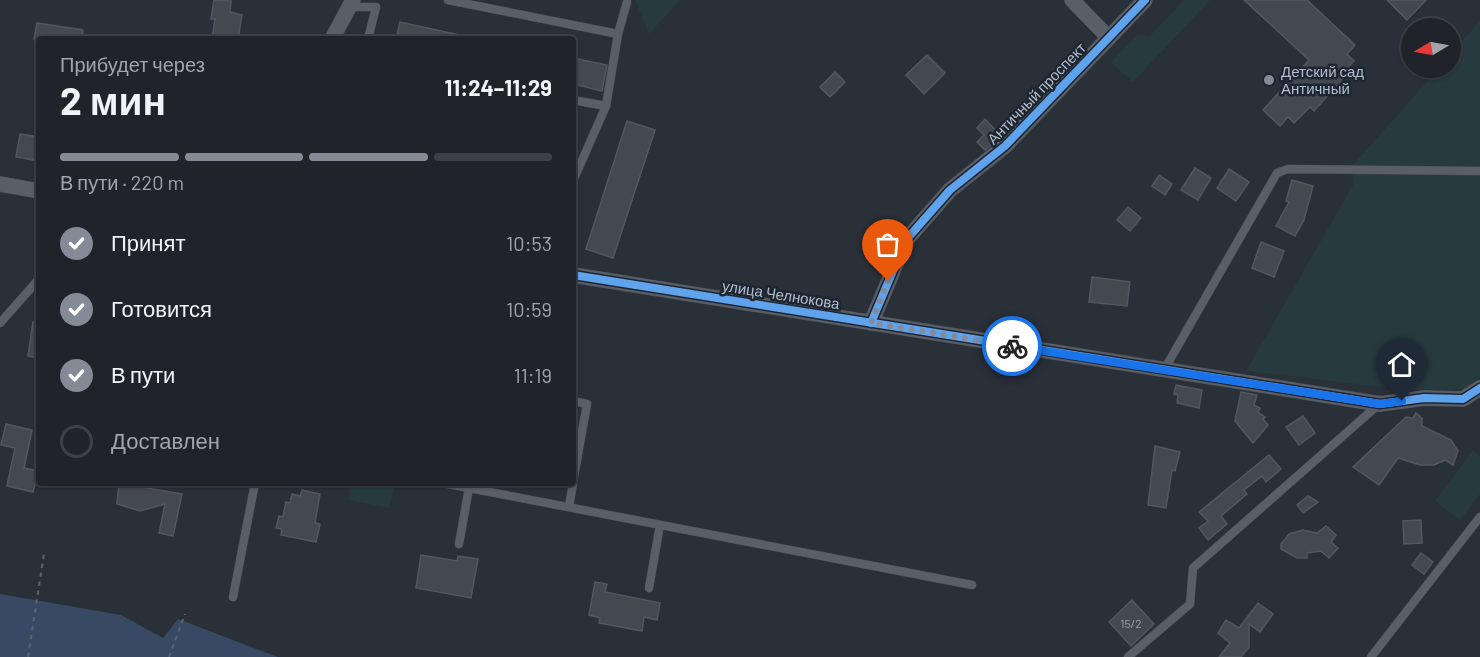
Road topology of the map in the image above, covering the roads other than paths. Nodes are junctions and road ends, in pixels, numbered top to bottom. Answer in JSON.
{"nodes":[{"id":1,"x":448,"y":0,"type":"edge"},
{"id":2,"x":1072,"y":0,"type":"edge"},
{"id":3,"x":1145,"y":0,"type":"edge"},
{"id":4,"x":351,"y":3,"type":"edge"},
{"id":5,"x":627,"y":3,"type":"dead end"},
{"id":6,"x":618,"y":34,"type":"junction"},
{"id":7,"x":334,"y":36,"type":"edge"},
{"id":8,"x":369,"y":36,"type":"edge"},
{"id":9,"x":1108,"y":37,"type":"junction"},
{"id":10,"x":576,"y":101,"type":"edge"},
{"id":11,"x":606,"y":106,"type":"junction"},
{"id":12,"x":576,"y":168,"type":"edge"},
{"id":13,"x":1480,"y":171,"type":"edge"},
{"id":14,"x":0,"y":184,"type":"edge"},
{"id":15,"x":36,"y":190,"type":"edge"},
{"id":16,"x":576,"y":274,"type":"edge"},
{"id":17,"x":36,"y":282,"type":"edge"},
{"id":18,"x":0,"y":323,"type":"edge"},
{"id":19,"x":871,"y":323,"type":"junction"},
{"id":20,"x":1164,"y":370,"type":"junction"},
{"id":21,"x":1480,"y":388,"type":"edge"},
{"id":22,"x":576,"y":402,"type":"edge"},
{"id":23,"x":1380,"y":404,"type":"junction"},
{"id":24,"x":576,"y":466,"type":"edge"},
{"id":25,"x":254,"y":486,"type":"edge"},
{"id":26,"x":459,"y":486,"type":"edge"},
{"id":27,"x":572,"y":486,"type":"edge"},
{"id":28,"x":469,"y":488,"type":"junction"},
{"id":29,"x":568,"y":507,"type":"junction"},
{"id":30,"x":1480,"y":517,"type":"edge"},
{"id":31,"x":660,"y":525,"type":"junction"},
{"id":32,"x":459,"y":544,"type":"dead end"},
{"id":33,"x":972,"y":585,"type":"dead end"},
{"id":34,"x":649,"y":588,"type":"dead end"},
{"id":35,"x":233,"y":597,"type":"dead end"},
{"id":36,"x":1130,"y":657,"type":"edge"},
{"id":37,"x":1371,"y":657,"type":"edge"}],
"edges":[{"from":1,"to":6,"type":"lane"},
{"from":2,"to":9,"type":"street"},
{"from":3,"to":9,"type":"street","name":"Античный проспект"},
{"from":4,"to":7,"type":"street"},
{"from":4,"to":8,"type":"lane"},
{"from":5,"to":6,"type":"lane"},
{"from":6,"to":11,"type":"lane"},
{"from":9,"to":19,"type":"street","name":"Античный проспект"},
{"from":10,"to":11,"type":"lane"},
{"from":11,"to":12,"type":"lane"},
{"from":13,"to":20,"type":"lane"},
{"from":14,"to":15,"type":"street"},
{"from":16,"to":19,"type":"street","name":"улица Челнокова"},
{"from":17,"to":18,"type":"lane"},
{"from":19,"to":20,"type":"street","name":"улица Челнокова"},
{"from":20,"to":23,"type":"street","name":"улица Челнокова"},
{"from":21,"to":23,"type":"street","name":"улица Челнокова"},
{"from":22,"to":24,"type":"lane"},
{"from":23,"to":36,"type":"lane"},
{"from":25,"to":35,"type":"lane"},
{"from":26,"to":28,"type":"lane"},
{"from":27,"to":29,"type":"lane"},
{"from":28,"to":29,"type":"lane"},
{"from":28,"to":32,"type":"lane"},
{"from":29,"to":31,"type":"lane"},
{"from":30,"to":37,"type":"lane"},
{"from":31,"to":33,"type":"lane"},
{"from":31,"to":34,"type":"lane"}]}
